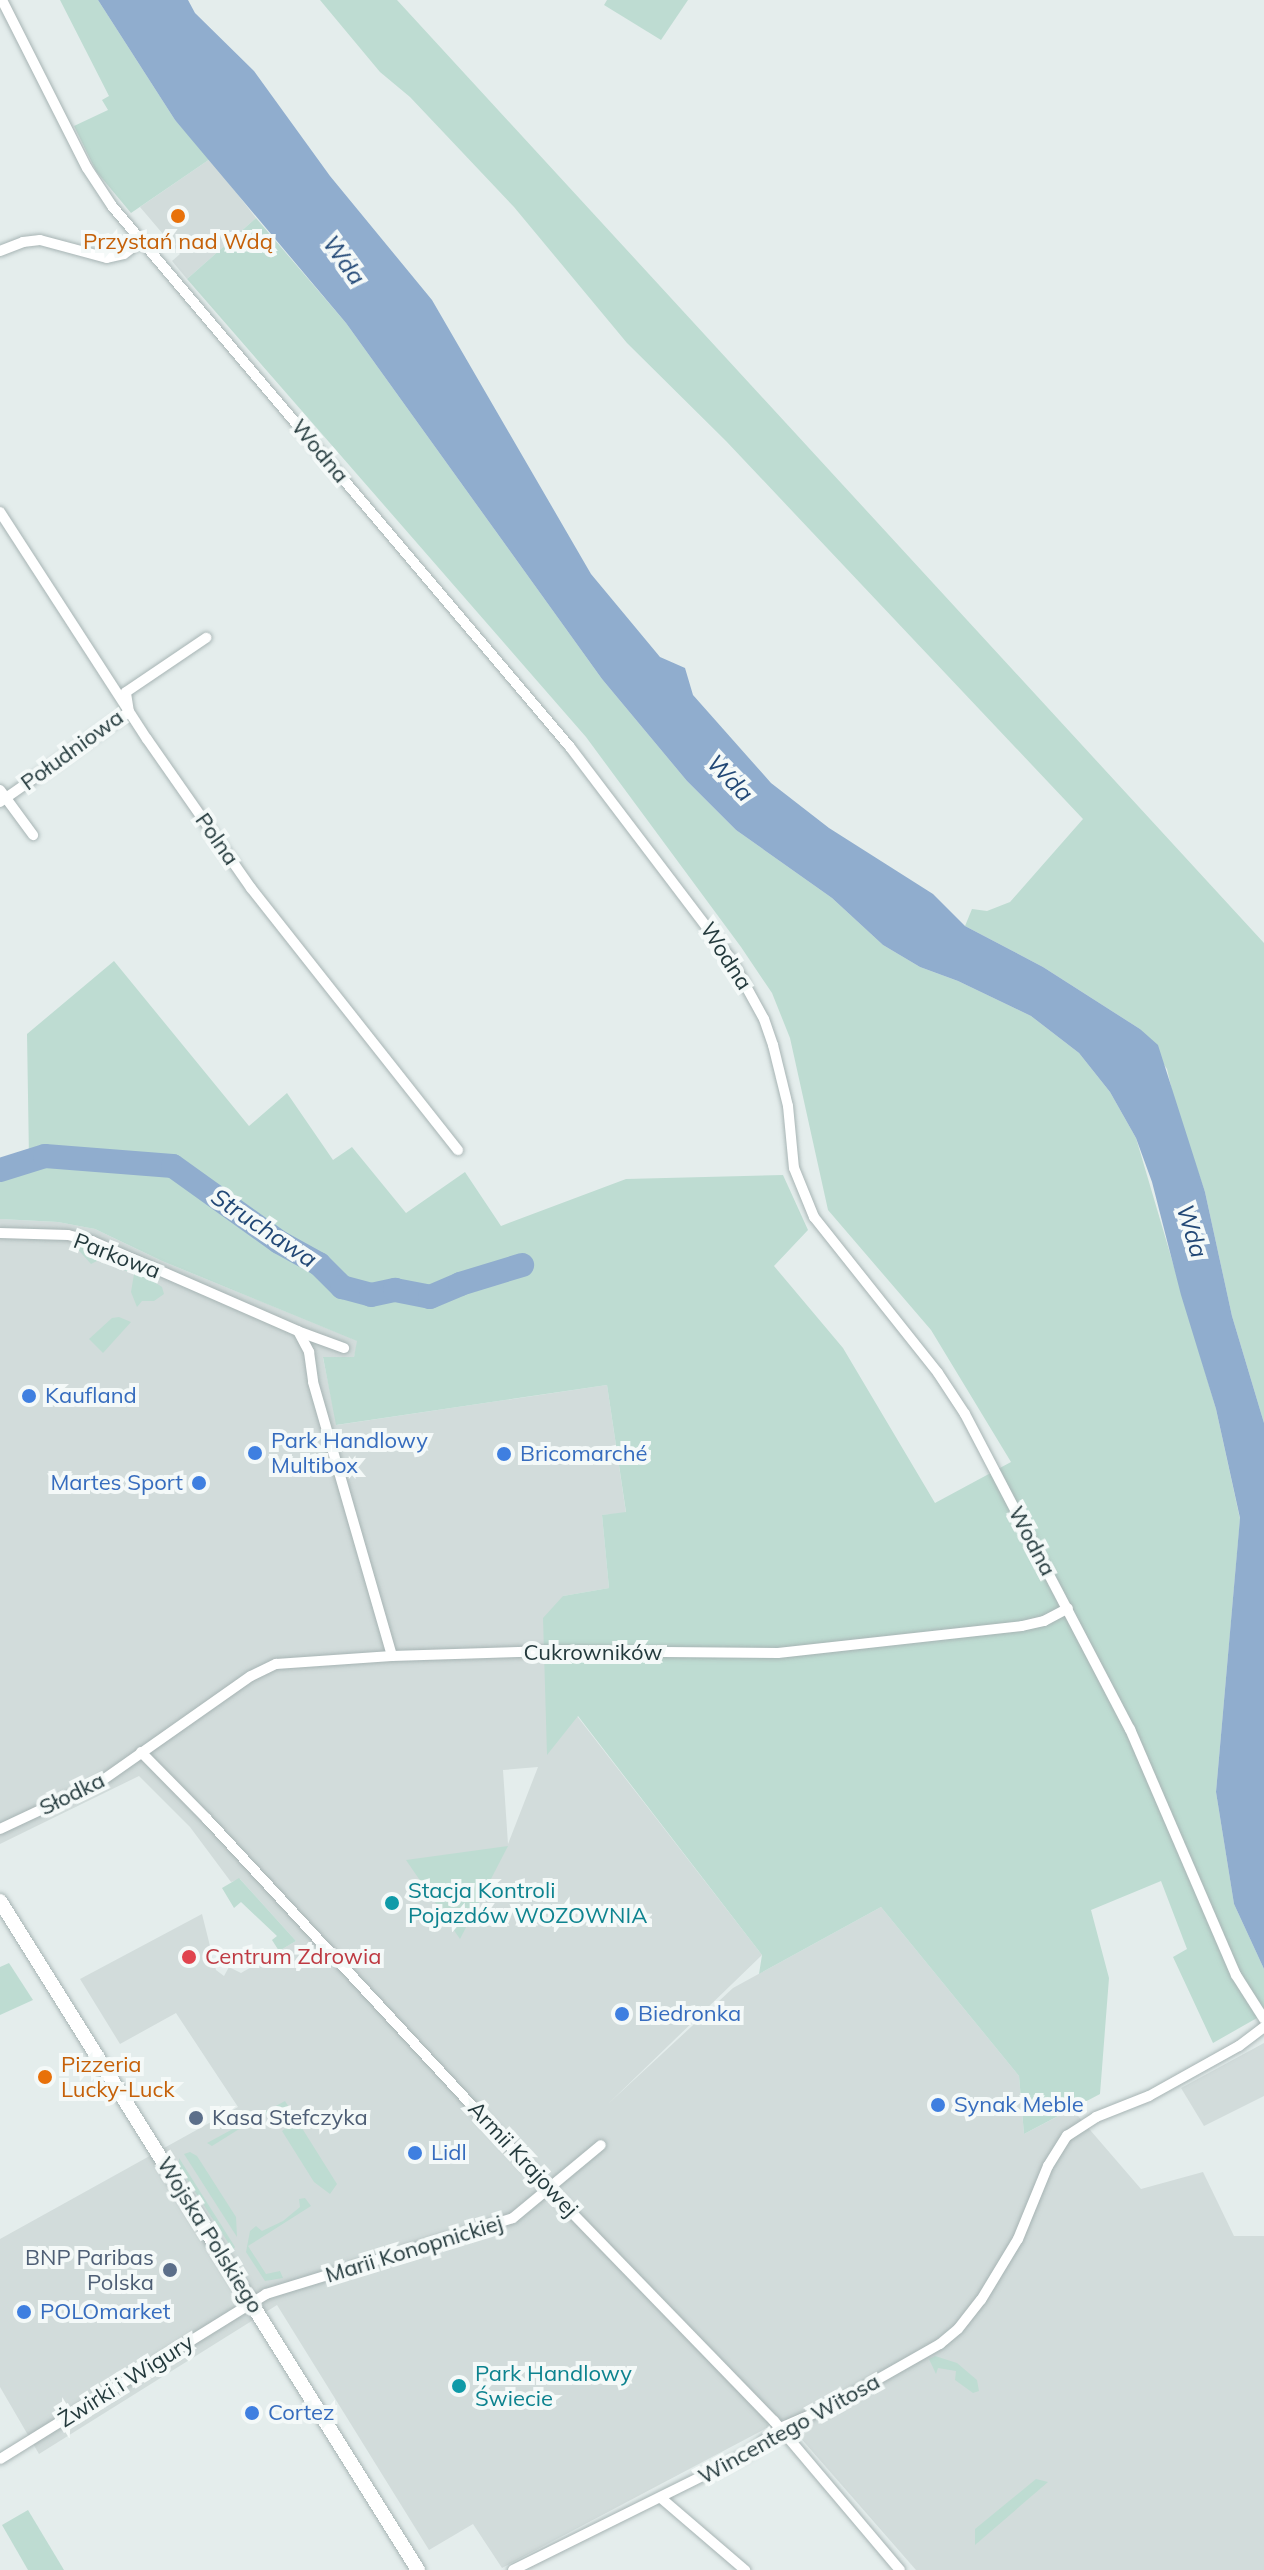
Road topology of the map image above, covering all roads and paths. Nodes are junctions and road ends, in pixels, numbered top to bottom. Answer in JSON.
{"nodes":[{"id":1,"x":2,"y":0,"type":"edge"},
{"id":2,"x":141,"y":241,"type":"junction"},
{"id":3,"x":0,"y":251,"type":"edge"},
{"id":4,"x":0,"y":512,"type":"edge"},
{"id":5,"x":206,"y":638,"type":"dead end"},
{"id":6,"x":129,"y":712,"type":"junction"},
{"id":7,"x":2,"y":797,"type":"edge"},
{"id":8,"x":33,"y":835,"type":"dead end"},
{"id":9,"x":458,"y":1150,"type":"dead end"},
{"id":10,"x":0,"y":1233,"type":"edge"},
{"id":11,"x":298,"y":1331,"type":"junction"},
{"id":12,"x":344,"y":1348,"type":"dead end"},
{"id":13,"x":1068,"y":1608,"type":"junction"},
{"id":14,"x":392,"y":1656,"type":"junction"},
{"id":15,"x":141,"y":1752,"type":"junction"},
{"id":16,"x":0,"y":1829,"type":"edge"},
{"id":17,"x":0,"y":1901,"type":"edge"},
{"id":18,"x":1264,"y":2019,"type":"edge"},
{"id":19,"x":1264,"y":2027,"type":"edge"},
{"id":20,"x":601,"y":2145,"type":"dead end"},
{"id":21,"x":549,"y":2189,"type":"junction"},
{"id":22,"x":252,"y":2302,"type":"junction"},
{"id":23,"x":780,"y":2428,"type":"junction"},
{"id":24,"x":0,"y":2459,"type":"edge"},
{"id":25,"x":661,"y":2498,"type":"junction"},
{"id":26,"x":418,"y":2570,"type":"edge"},
{"id":27,"x":513,"y":2570,"type":"edge"},
{"id":28,"x":745,"y":2570,"type":"edge"},
{"id":29,"x":900,"y":2570,"type":"edge"}],
"edges":[{"from":1,"to":2,"type":"street","name":"Wodna"},
{"from":2,"to":3,"type":"street"},
{"from":2,"to":13,"type":"street","name":"Wodna"},
{"from":4,"to":6,"type":"street","name":"Polna"},
{"from":5,"to":6,"type":"street","name":"Południowa"},
{"from":6,"to":7,"type":"street","name":"Południowa"},
{"from":6,"to":9,"type":"street","name":"Polna"},
{"from":7,"to":8,"type":"street"},
{"from":10,"to":11,"type":"street","name":"Parkowa"},
{"from":11,"to":12,"type":"street","name":"Parkowa"},
{"from":11,"to":14,"type":"street"},
{"from":13,"to":14,"type":"street","name":"Cukrowników"},
{"from":13,"to":18,"type":"street","name":"Wodna"},
{"from":14,"to":15,"type":"street","name":"Cukrowników"},
{"from":15,"to":16,"type":"street","name":"Słodka"},
{"from":15,"to":21,"type":"street","name":"Armii Krajowej"},
{"from":17,"to":22,"type":"street","name":"Wojska Polskiego"},
{"from":19,"to":23,"type":"street","name":"Wincentego Witosa"},
{"from":20,"to":21,"type":"street","name":"Marii Konopnickiej"},
{"from":21,"to":22,"type":"street","name":"Marii Konopnickiej"},
{"from":21,"to":23,"type":"street","name":"Armii Krajowej"},
{"from":22,"to":24,"type":"street","name":"Żwirki i Wigury"},
{"from":22,"to":26,"type":"street","name":"Wojska Polskiego"},
{"from":23,"to":25,"type":"street","name":"Wincentego Witosa"},
{"from":23,"to":29,"type":"street","name":"Armii Krajowej"},
{"from":25,"to":27,"type":"street","name":"Wincentego Witosa"},
{"from":25,"to":28,"type":"street"}]}
